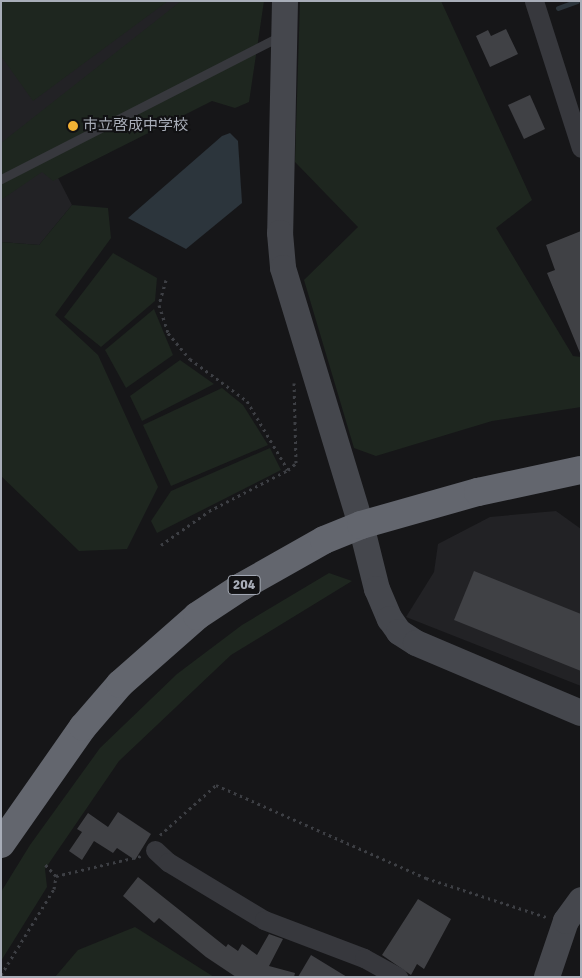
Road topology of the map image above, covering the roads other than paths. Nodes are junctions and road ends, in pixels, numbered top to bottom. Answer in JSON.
{"nodes":[{"id":1,"x":285,"y":1,"type":"edge"},
{"id":2,"x":534,"y":1,"type":"edge"},
{"id":3,"x":284,"y":35,"type":"junction"},
{"id":4,"x":581,"y":148,"type":"edge"},
{"id":5,"x":1,"y":179,"type":"edge"},
{"id":6,"x":581,"y":470,"type":"edge"},
{"id":7,"x":361,"y":525,"type":"junction"},
{"id":8,"x":581,"y":713,"type":"edge"},
{"id":9,"x":1,"y":844,"type":"edge"},
{"id":10,"x":155,"y":850,"type":"road end"},
{"id":11,"x":573,"y":911,"type":"edge"},
{"id":12,"x":398,"y":977,"type":"edge"},
{"id":13,"x":547,"y":977,"type":"edge"}],
"edges":[{"from":1,"to":3,"type":"street"},
{"from":2,"to":4,"type":"street"},
{"from":3,"to":5,"type":"lane"},
{"from":3,"to":7,"type":"street"},
{"from":6,"to":7,"type":"highway","number":"204"},
{"from":7,"to":8,"type":"street"},
{"from":7,"to":9,"type":"highway","number":"204"},
{"from":10,"to":12,"type":"street"},
{"from":11,"to":13,"type":"street"}]}
